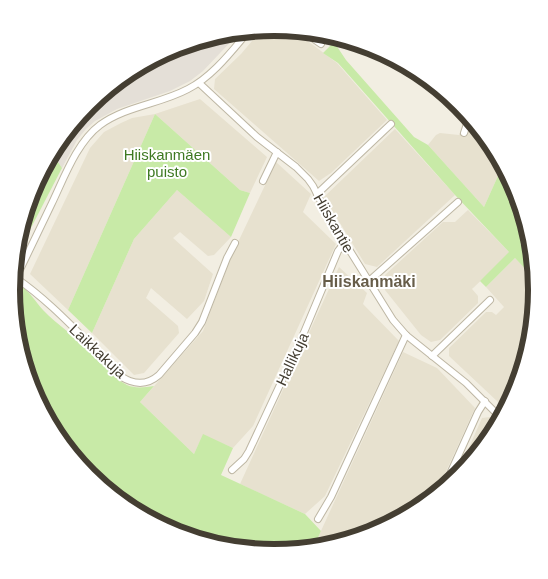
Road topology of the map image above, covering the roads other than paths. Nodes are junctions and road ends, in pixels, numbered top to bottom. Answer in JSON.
{"nodes":[{"id":1,"x":243,"y":38,"type":"edge"},
{"id":2,"x":313,"y":39,"type":"edge"},
{"id":3,"x":321,"y":44,"type":"dead end"},
{"id":4,"x":198,"y":83,"type":"junction"},
{"id":5,"x":391,"y":124,"type":"dead end"},
{"id":6,"x":467,"y":124,"type":"edge"},
{"id":7,"x":464,"y":133,"type":"dead end"},
{"id":8,"x":277,"y":152,"type":"junction"},
{"id":9,"x":263,"y":181,"type":"dead end"},
{"id":10,"x":317,"y":194,"type":"junction"},
{"id":11,"x":458,"y":202,"type":"dead end"},
{"id":12,"x":345,"y":242,"type":"junction"},
{"id":13,"x":235,"y":243,"type":"dead end"},
{"id":14,"x":21,"y":266,"type":"edge"},
{"id":15,"x":369,"y":281,"type":"junction"},
{"id":16,"x":20,"y":285,"type":"edge"},
{"id":17,"x":490,"y":300,"type":"dead end"},
{"id":18,"x":406,"y":334,"type":"junction"},
{"id":19,"x":432,"y":356,"type":"junction"},
{"id":20,"x":485,"y":401,"type":"junction"},
{"id":21,"x":496,"y":412,"type":"edge"},
{"id":22,"x":232,"y":470,"type":"dead end"},
{"id":23,"x":451,"y":471,"type":"edge"},
{"id":24,"x":318,"y":519,"type":"dead end"}],
"edges":[{"from":1,"to":4,"type":"street"},
{"from":2,"to":3,"type":"street"},
{"from":4,"to":8,"type":"street","name":"Hiiskantie"},
{"from":4,"to":14,"type":"street"},
{"from":5,"to":10,"type":"street"},
{"from":6,"to":7,"type":"street"},
{"from":8,"to":9,"type":"street"},
{"from":8,"to":10,"type":"street","name":"Hiiskantie"},
{"from":10,"to":12,"type":"street","name":"Hiiskantie"},
{"from":11,"to":15,"type":"street"},
{"from":12,"to":15,"type":"street","name":"Hiiskantie"},
{"from":12,"to":22,"type":"street","name":"Hallikuja"},
{"from":13,"to":16,"type":"street","name":"Laikkakuja"},
{"from":15,"to":18,"type":"street","name":"Hiiskantie"},
{"from":17,"to":19,"type":"street"},
{"from":18,"to":19,"type":"street","name":"Hiiskantie"},
{"from":18,"to":24,"type":"street"},
{"from":19,"to":20,"type":"street","name":"Hiiskantie"},
{"from":20,"to":21,"type":"street","name":"Hiiskantie"},
{"from":20,"to":23,"type":"street"}]}
